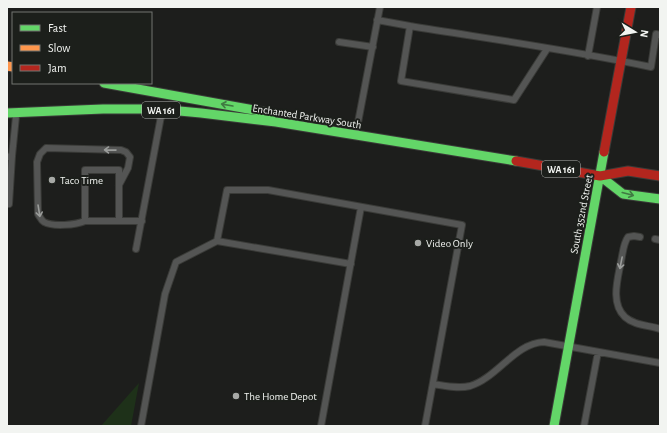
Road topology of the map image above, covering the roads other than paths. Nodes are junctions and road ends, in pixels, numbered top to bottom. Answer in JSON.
{"nodes":[{"id":1,"x":380,"y":7,"type":"edge"},
{"id":2,"x":597,"y":7,"type":"edge"},
{"id":3,"x":631,"y":7,"type":"edge"},
{"id":4,"x":377,"y":20,"type":"junction"},
{"id":5,"x":410,"y":26,"type":"junction"},
{"id":6,"x":660,"y":35,"type":"edge"},
{"id":7,"x":339,"y":42,"type":"dead end"},
{"id":8,"x":372,"y":47,"type":"junction"},
{"id":9,"x":547,"y":49,"type":"junction"},
{"id":10,"x":588,"y":56,"type":"junction"},
{"id":11,"x":621,"y":61,"type":"junction"},
{"id":12,"x":110,"y":84,"type":"edge"},
{"id":13,"x":163,"y":110,"type":"junction"},
{"id":14,"x":12,"y":113,"type":"edge"},
{"id":15,"x":276,"y":122,"type":"junction"},
{"id":16,"x":356,"y":135,"type":"junction"},
{"id":17,"x":10,"y":156,"type":"edge"},
{"id":18,"x":600,"y":176,"type":"junction"},
{"id":19,"x":660,"y":176,"type":"edge"},
{"id":20,"x":119,"y":185,"type":"junction"},
{"id":21,"x":660,"y":199,"type":"edge"},
{"id":22,"x":7,"y":204,"type":"edge"},
{"id":23,"x":361,"y":207,"type":"junction"},
{"id":24,"x":85,"y":221,"type":"junction"},
{"id":25,"x":119,"y":221,"type":"junction"},
{"id":26,"x":142,"y":221,"type":"junction"},
{"id":27,"x":640,"y":237,"type":"dead end"},
{"id":28,"x":217,"y":241,"type":"junction"},
{"id":29,"x":136,"y":249,"type":"dead end"},
{"id":30,"x":351,"y":264,"type":"junction"},
{"id":31,"x":660,"y":329,"type":"edge"},
{"id":32,"x":568,"y":346,"type":"junction"},
{"id":33,"x":598,"y":352,"type":"junction"},
{"id":34,"x":660,"y":363,"type":"edge"},
{"id":35,"x":433,"y":384,"type":"junction"},
{"id":36,"x":141,"y":426,"type":"edge"},
{"id":37,"x":322,"y":426,"type":"edge"},
{"id":38,"x":425,"y":426,"type":"edge"},
{"id":39,"x":554,"y":426,"type":"edge"},
{"id":40,"x":584,"y":426,"type":"edge"}],
"edges":[{"from":1,"to":4,"type":"lane"},
{"from":2,"to":10,"type":"lane"},
{"from":3,"to":11,"type":"main road","name":"South 352nd Street"},
{"from":4,"to":5,"type":"lane"},
{"from":4,"to":8,"type":"lane"},
{"from":5,"to":9,"type":"lane"},
{"from":5,"to":9,"type":"lane"},
{"from":6,"to":11,"type":"lane"},
{"from":7,"to":8,"type":"lane"},
{"from":8,"to":16,"type":"lane"},
{"from":9,"to":10,"type":"lane"},
{"from":10,"to":11,"type":"lane"},
{"from":11,"to":18,"type":"main road","name":"South 352nd Street"},
{"from":15,"to":12,"type":"main road","one_way":true},
{"from":13,"to":14,"type":"main road","name":"Enchanted Parkway South","number":"WA 161"},
{"from":13,"to":15,"type":"main road","name":"Enchanted Parkway South","number":"WA 161"},
{"from":13,"to":26,"type":"lane"},
{"from":14,"to":17,"type":"lane"},
{"from":15,"to":16,"type":"main road","name":"Enchanted Parkway South","number":"WA 161"},
{"from":16,"to":18,"type":"main road","name":"Enchanted Parkway South","number":"WA 161"},
{"from":17,"to":22,"type":"lane"},
{"from":18,"to":19,"type":"main road","name":"Enchanted Parkway South","number":"WA 161"},
{"from":18,"to":21,"type":"main road","name":"Enchanted Parkway South","number":"WA 161","one_way":true},
{"from":18,"to":32,"type":"main road","name":"South 352nd Street"},
{"from":20,"to":24,"type":"lane"},
{"from":20,"to":24,"type":"lane","one_way":true},
{"from":20,"to":25,"type":"lane"},
{"from":23,"to":28,"type":"lane"},
{"from":23,"to":30,"type":"lane"},
{"from":23,"to":35,"type":"lane"},
{"from":24,"to":25,"type":"lane"},
{"from":25,"to":26,"type":"lane"},
{"from":26,"to":29,"type":"lane"},
{"from":27,"to":31,"type":"lane","one_way":true},
{"from":28,"to":30,"type":"lane"},
{"from":28,"to":36,"type":"lane"},
{"from":30,"to":37,"type":"lane"},
{"from":32,"to":33,"type":"lane"},
{"from":32,"to":35,"type":"lane"},
{"from":32,"to":39,"type":"main road","name":"South 352nd Street"},
{"from":33,"to":34,"type":"lane"},
{"from":33,"to":40,"type":"lane"},
{"from":35,"to":38,"type":"lane"}]}
